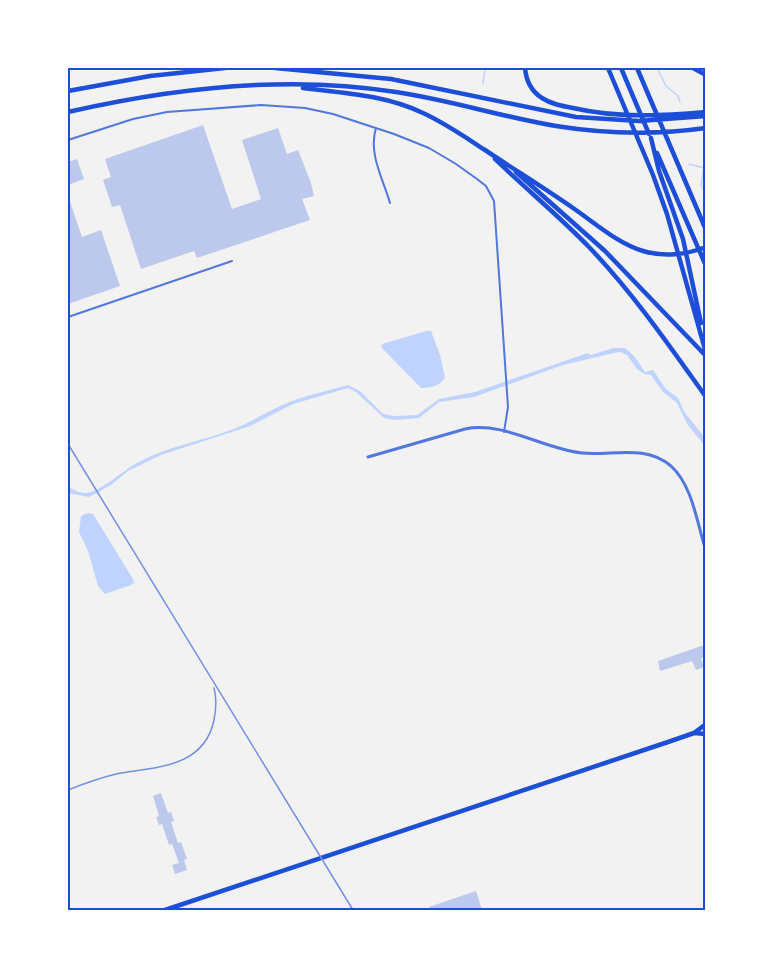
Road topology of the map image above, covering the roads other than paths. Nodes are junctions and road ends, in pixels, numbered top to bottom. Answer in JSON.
{"nodes":[{"id":1,"x":225,"y":68,"type":"edge"},
{"id":2,"x":275,"y":68,"type":"edge"},
{"id":3,"x":525,"y":68,"type":"edge"},
{"id":4,"x":608,"y":68,"type":"edge"},
{"id":5,"x":621,"y":68,"type":"edge"},
{"id":6,"x":637,"y":68,"type":"edge"},
{"id":7,"x":693,"y":68,"type":"edge"},
{"id":8,"x":705,"y":75,"type":"edge"},
{"id":9,"x":289,"y":86,"type":"junction"},
{"id":10,"x":68,"y":91,"type":"edge"},
{"id":11,"x":68,"y":112,"type":"edge"},
{"id":12,"x":705,"y":114,"type":"edge"},
{"id":13,"x":625,"y":118,"type":"junction"},
{"id":14,"x":376,"y":128,"type":"junction"},
{"id":15,"x":705,"y":128,"type":"edge"},
{"id":16,"x":651,"y":138,"type":"junction"},
{"id":17,"x":68,"y":140,"type":"edge"},
{"id":18,"x":486,"y":151,"type":"junction"},
{"id":19,"x":510,"y":166,"type":"junction"},
{"id":20,"x":390,"y":202,"type":"dead end"},
{"id":21,"x":705,"y":230,"type":"edge"},
{"id":22,"x":705,"y":248,"type":"edge"},
{"id":23,"x":232,"y":261,"type":"dead end"},
{"id":24,"x":705,"y":266,"type":"edge"},
{"id":25,"x":68,"y":316,"type":"edge"},
{"id":26,"x":705,"y":353,"type":"edge"},
{"id":27,"x":705,"y":397,"type":"edge"},
{"id":28,"x":504,"y":432,"type":"junction"},
{"id":29,"x":368,"y":457,"type":"dead end"},
{"id":30,"x":705,"y":551,"type":"edge"},
{"id":31,"x":705,"y":724,"type":"edge"},
{"id":32,"x":694,"y":733,"type":"junction"},
{"id":33,"x":705,"y":734,"type":"edge"},
{"id":34,"x":165,"y":910,"type":"edge"}],
"edges":[{"from":1,"to":10,"type":"main road"},
{"from":2,"to":13,"type":"main road"},
{"from":3,"to":13,"type":"main road"},
{"from":4,"to":26,"type":"main road"},
{"from":5,"to":16,"type":"main road"},
{"from":6,"to":21,"type":"main road"},
{"from":7,"to":8,"type":"main road"},
{"from":9,"to":11,"type":"main road"},
{"from":9,"to":15,"type":"main road"},
{"from":9,"to":18,"type":"main road"},
{"from":12,"to":13,"type":"main road"},
{"from":14,"to":17,"type":"street"},
{"from":14,"to":20,"type":"street"},
{"from":14,"to":28,"type":"street"},
{"from":16,"to":24,"type":"main road"},
{"from":16,"to":26,"type":"main road"},
{"from":18,"to":19,"type":"main road"},
{"from":18,"to":27,"type":"main road"},
{"from":19,"to":22,"type":"main road"},
{"from":19,"to":26,"type":"main road"},
{"from":23,"to":25,"type":"street"},
{"from":28,"to":29,"type":"street"},
{"from":28,"to":30,"type":"street"},
{"from":31,"to":32,"type":"main road"},
{"from":32,"to":33,"type":"main road"},
{"from":32,"to":34,"type":"main road"}]}
